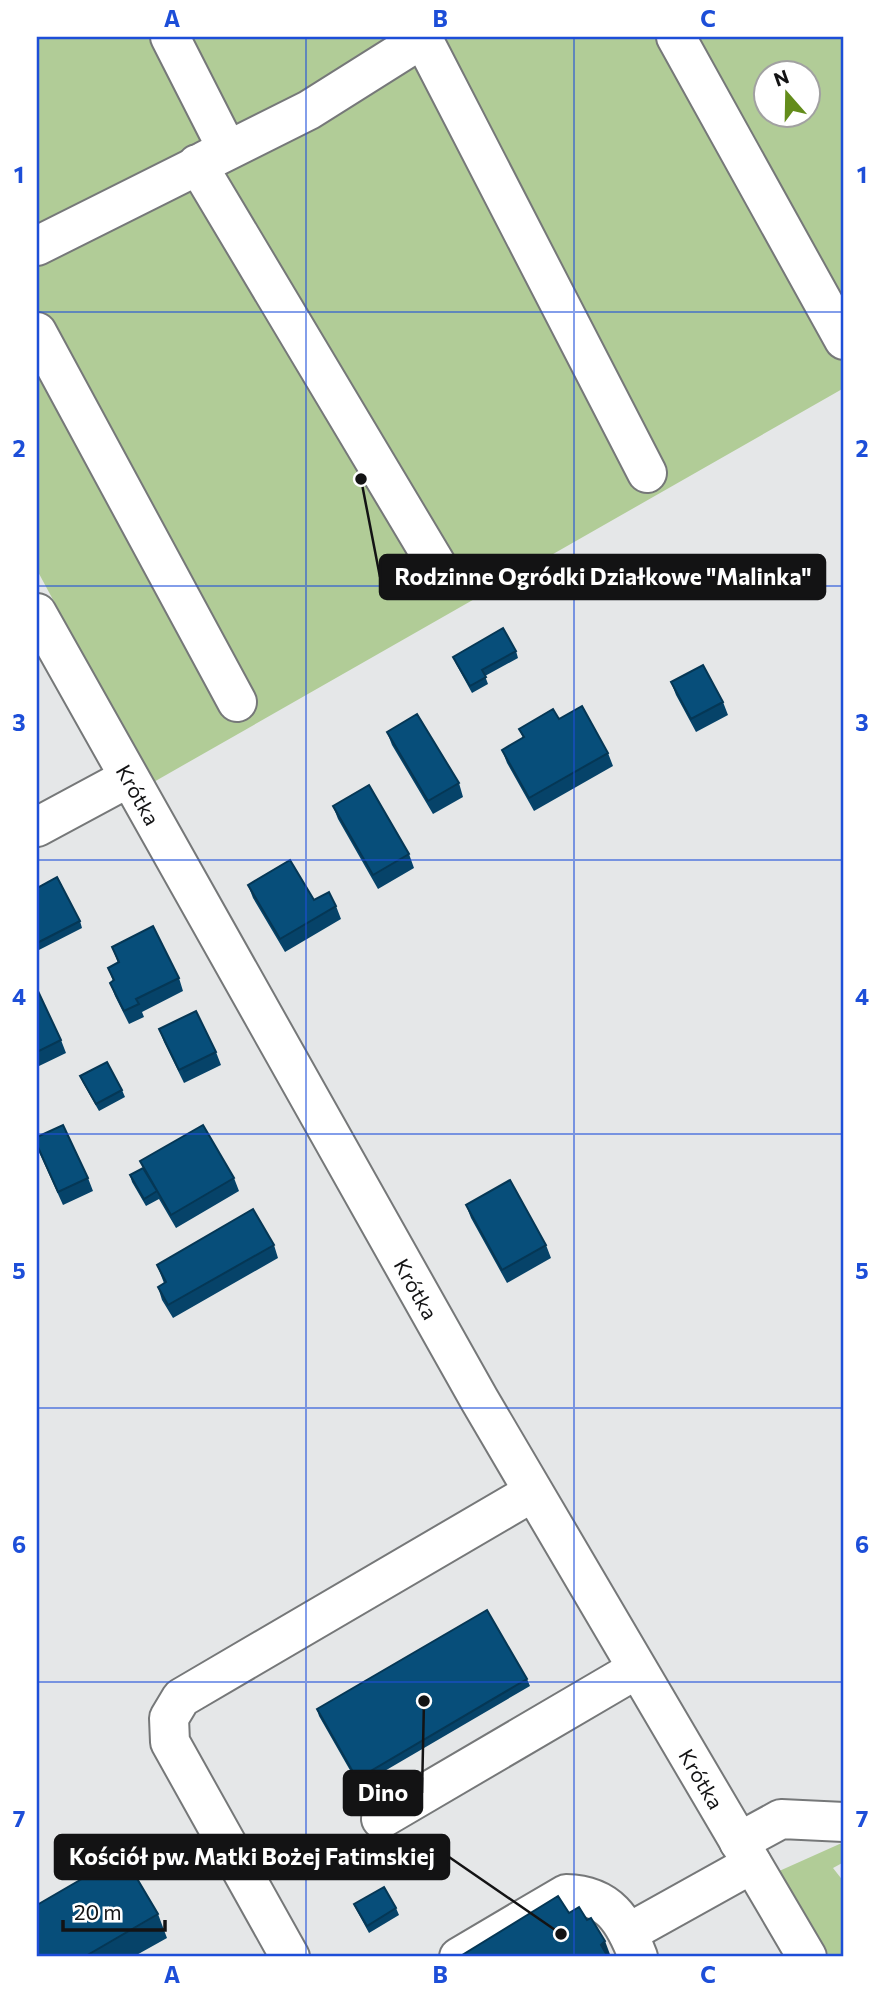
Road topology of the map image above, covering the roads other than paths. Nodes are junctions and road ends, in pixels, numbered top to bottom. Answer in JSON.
{"nodes":[{"id":1,"x":170,"y":37,"type":"edge"},
{"id":2,"x":423,"y":37,"type":"edge"},
{"id":3,"x":676,"y":37,"type":"edge"},
{"id":4,"x":212,"y":157,"type":"junction"},
{"id":5,"x":37,"y":246,"type":"edge"},
{"id":6,"x":37,"y":332,"type":"edge"},
{"id":7,"x":844,"y":340,"type":"edge"},
{"id":8,"x":647,"y":473,"type":"dead end"},
{"id":9,"x":445,"y":579,"type":"dead end"},
{"id":10,"x":37,"y":613,"type":"edge"},
{"id":11,"x":237,"y":702,"type":"dead end"},
{"id":12,"x":128,"y":778,"type":"junction"},
{"id":13,"x":37,"y":827,"type":"edge"},
{"id":14,"x":533,"y":1492,"type":"junction"},
{"id":15,"x":637,"y":1669,"type":"junction"},
{"id":16,"x":381,"y":1819,"type":"dead end"},
{"id":17,"x":844,"y":1822,"type":"edge"},
{"id":18,"x":745,"y":1853,"type":"junction"},
{"id":19,"x":633,"y":1945,"type":"edge"},
{"id":20,"x":290,"y":1957,"type":"edge"},
{"id":21,"x":459,"y":1957,"type":"edge"},
{"id":22,"x":807,"y":1957,"type":"edge"}],
"edges":[{"from":1,"to":4,"type":"street"},
{"from":2,"to":4,"type":"street"},
{"from":2,"to":8,"type":"street"},
{"from":3,"to":7,"type":"street"},
{"from":4,"to":5,"type":"street"},
{"from":4,"to":9,"type":"street"},
{"from":6,"to":11,"type":"street"},
{"from":10,"to":12,"type":"street","name":"Krótka"},
{"from":12,"to":13,"type":"street"},
{"from":12,"to":14,"type":"street","name":"Krótka"},
{"from":14,"to":15,"type":"street","name":"Krótka"},
{"from":14,"to":20,"type":"street"},
{"from":15,"to":16,"type":"street"},
{"from":15,"to":18,"type":"street","name":"Krótka"},
{"from":17,"to":18,"type":"street"},
{"from":18,"to":19,"type":"street"},
{"from":18,"to":22,"type":"street","name":"Krótka"},
{"from":19,"to":21,"type":"street"}]}
